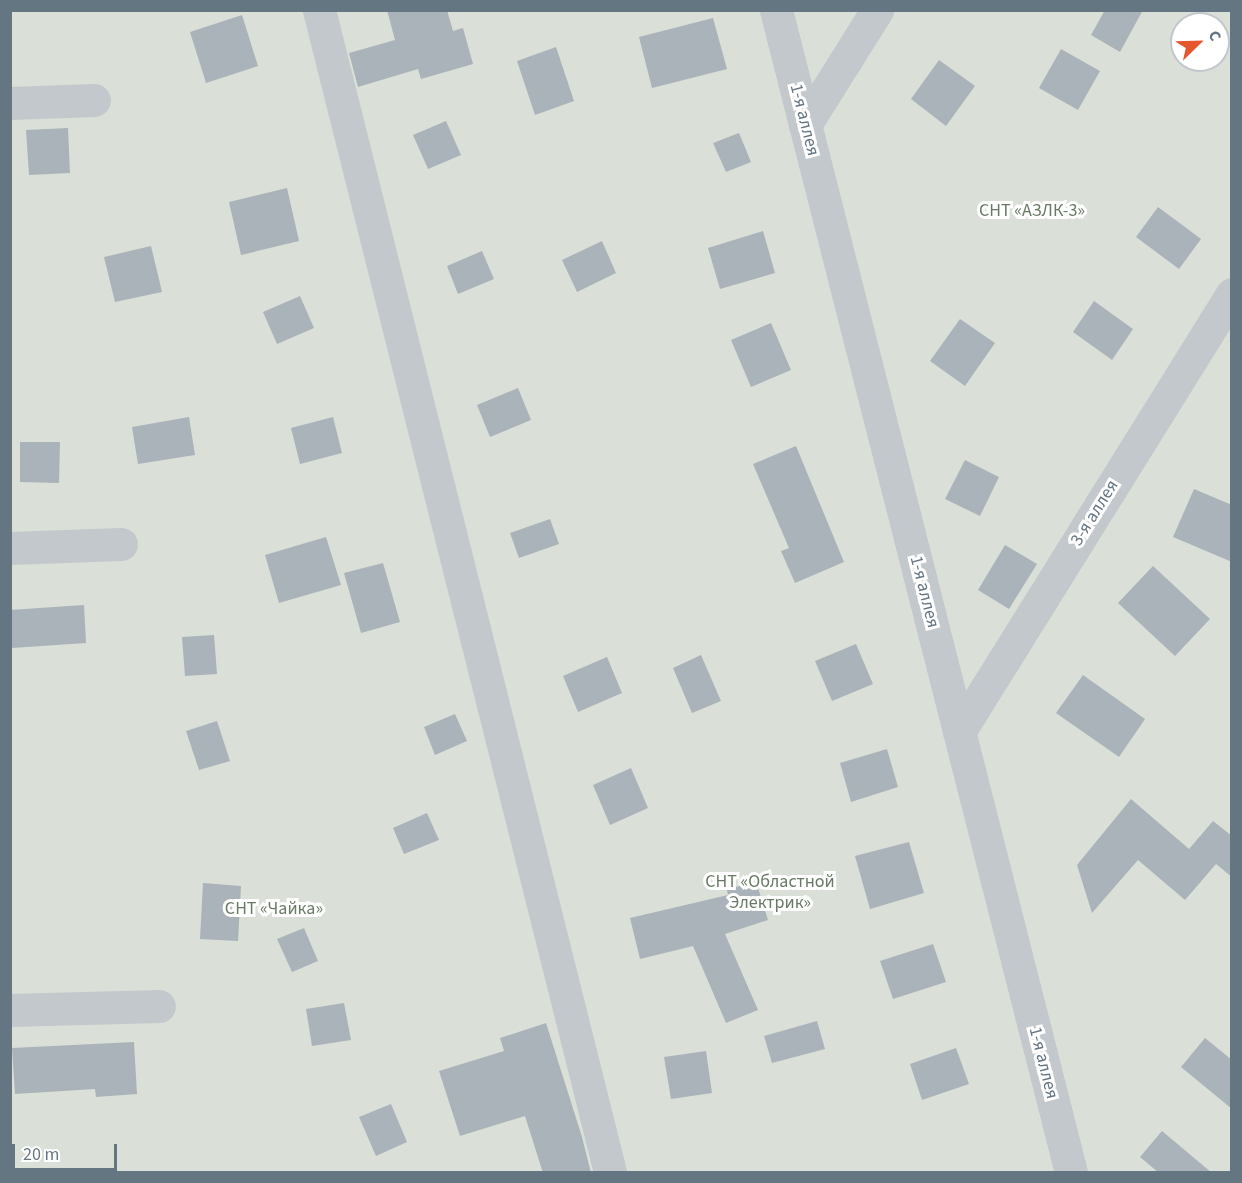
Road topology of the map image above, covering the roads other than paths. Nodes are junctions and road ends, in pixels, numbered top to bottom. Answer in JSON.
{"nodes":[{"id":1,"x":320,"y":10,"type":"edge"},
{"id":2,"x":776,"y":10,"type":"edge"},
{"id":3,"x":877,"y":10,"type":"edge"},
{"id":4,"x":94,"y":100,"type":"dead end"},
{"id":5,"x":10,"y":103,"type":"edge"},
{"id":6,"x":806,"y":125,"type":"junction"},
{"id":7,"x":1232,"y":294,"type":"edge"},
{"id":8,"x":121,"y":544,"type":"dead end"},
{"id":9,"x":10,"y":548,"type":"edge"},
{"id":10,"x":959,"y":732,"type":"junction"},
{"id":11,"x":159,"y":1006,"type":"dead end"},
{"id":12,"x":10,"y":1010,"type":"edge"},
{"id":13,"x":610,"y":1173,"type":"edge"},
{"id":14,"x":1071,"y":1173,"type":"edge"}],
"edges":[{"from":1,"to":13,"type":"street"},
{"from":2,"to":6,"type":"street","name":"1-я аллея"},
{"from":3,"to":6,"type":"street"},
{"from":4,"to":5,"type":"street"},
{"from":6,"to":10,"type":"street","name":"1-я аллея"},
{"from":7,"to":10,"type":"street","name":"3-я аллея"},
{"from":8,"to":9,"type":"street"},
{"from":10,"to":14,"type":"street","name":"1-я аллея"},
{"from":11,"to":12,"type":"street"}]}
